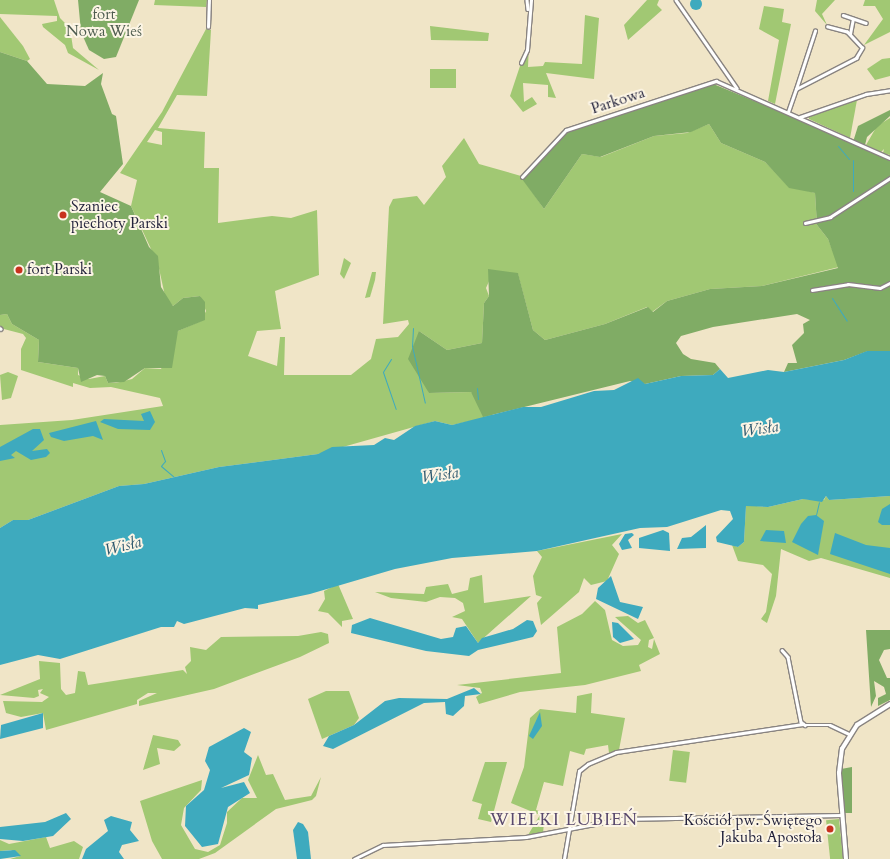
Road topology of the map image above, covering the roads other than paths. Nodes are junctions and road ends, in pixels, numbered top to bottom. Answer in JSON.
{"nodes":[{"id":1,"x":209,"y":0,"type":"edge"},
{"id":2,"x":527,"y":0,"type":"edge"},
{"id":3,"x":531,"y":0,"type":"edge"},
{"id":4,"x":676,"y":0,"type":"edge"},
{"id":5,"x":528,"y":9,"type":"junction"},
{"id":6,"x":843,"y":15,"type":"dead end"},
{"id":7,"x":854,"y":19,"type":"junction"},
{"id":8,"x":866,"y":23,"type":"dead end"},
{"id":9,"x":208,"y":27,"type":"dead end"},
{"id":10,"x":828,"y":27,"type":"dead end"},
{"id":11,"x":815,"y":31,"type":"dead end"},
{"id":12,"x":850,"y":34,"type":"junction"},
{"id":13,"x":521,"y":63,"type":"dead end"},
{"id":14,"x":738,"y":89,"type":"junction"},
{"id":15,"x":796,"y":89,"type":"junction"},
{"id":16,"x":890,"y":90,"type":"edge"},
{"id":17,"x":788,"y":112,"type":"junction"},
{"id":18,"x":800,"y":117,"type":"junction"},
{"id":19,"x":890,"y":158,"type":"edge"},
{"id":20,"x":522,"y":177,"type":"dead end"},
{"id":21,"x":890,"y":178,"type":"edge"},
{"id":22,"x":805,"y":223,"type":"dead end"},
{"id":23,"x":890,"y":283,"type":"edge"},
{"id":24,"x":812,"y":290,"type":"dead end"},
{"id":25,"x":782,"y":650,"type":"dead end"},
{"id":26,"x":890,"y":704,"type":"edge"},
{"id":27,"x":803,"y":724,"type":"junction"},
{"id":28,"x":849,"y":734,"type":"junction"},
{"id":29,"x":842,"y":815,"type":"junction"},
{"id":30,"x":568,"y":829,"type":"junction"},
{"id":31,"x":354,"y":859,"type":"edge"},
{"id":32,"x":564,"y":859,"type":"edge"},
{"id":33,"x":846,"y":859,"type":"edge"}],
"edges":[{"from":1,"to":9,"type":"street"},
{"from":2,"to":5,"type":"street"},
{"from":3,"to":5,"type":"street"},
{"from":4,"to":14,"type":"street"},
{"from":5,"to":13,"type":"street"},
{"from":6,"to":7,"type":"street"},
{"from":7,"to":8,"type":"street"},
{"from":7,"to":12,"type":"street"},
{"from":10,"to":12,"type":"street"},
{"from":11,"to":15,"type":"street"},
{"from":12,"to":15,"type":"street"},
{"from":14,"to":17,"type":"street","name":"Parkowa"},
{"from":14,"to":20,"type":"street","name":"Parkowa"},
{"from":15,"to":17,"type":"street"},
{"from":16,"to":18,"type":"street"},
{"from":17,"to":18,"type":"street","name":"Parkowa"},
{"from":18,"to":19,"type":"street","name":"Parkowa"},
{"from":21,"to":22,"type":"street"},
{"from":23,"to":24,"type":"street"},
{"from":25,"to":27,"type":"street"},
{"from":26,"to":28,"type":"main road"},
{"from":27,"to":28,"type":"street"},
{"from":27,"to":30,"type":"street"},
{"from":28,"to":29,"type":"main road"},
{"from":29,"to":30,"type":"street"},
{"from":29,"to":33,"type":"main road"},
{"from":30,"to":31,"type":"street"},
{"from":30,"to":32,"type":"street"}]}
